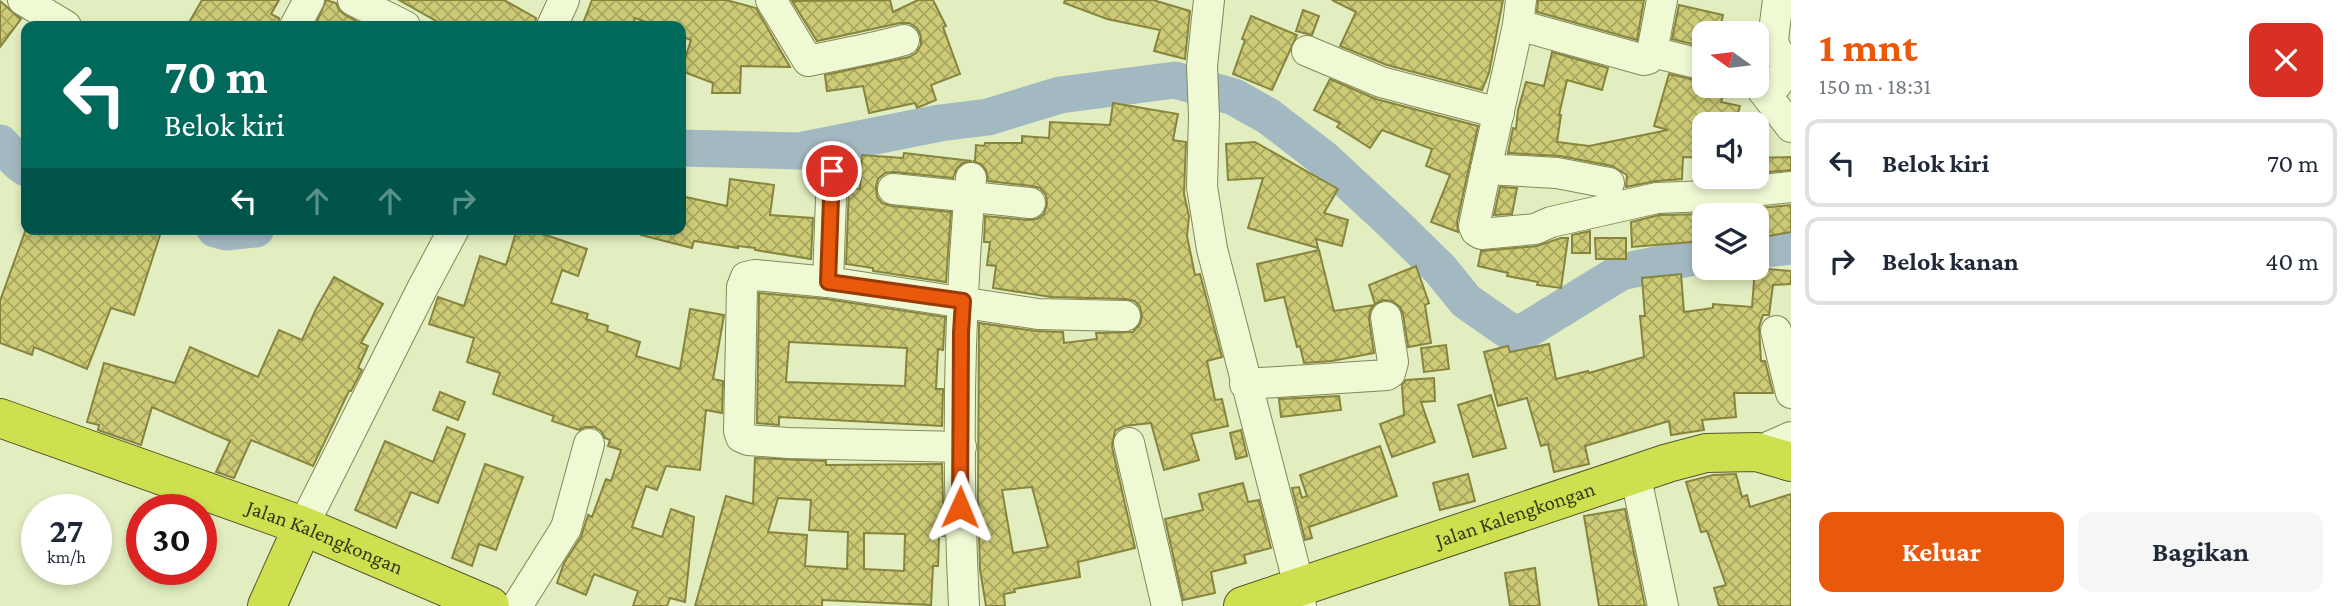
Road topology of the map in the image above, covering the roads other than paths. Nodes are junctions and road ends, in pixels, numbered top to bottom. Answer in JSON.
{"nodes":[{"id":1,"x":23,"y":0,"type":"edge"},
{"id":2,"x":309,"y":0,"type":"edge"},
{"id":3,"x":354,"y":0,"type":"edge"},
{"id":4,"x":564,"y":0,"type":"edge"},
{"id":5,"x":771,"y":0,"type":"edge"},
{"id":6,"x":1209,"y":0,"type":"edge"},
{"id":7,"x":1662,"y":0,"type":"edge"},
{"id":8,"x":1778,"y":0,"type":"edge"},
{"id":9,"x":1520,"y":13,"type":"edge"},
{"id":10,"x":58,"y":21,"type":"edge"},
{"id":11,"x":298,"y":21,"type":"edge"},
{"id":12,"x":395,"y":21,"type":"edge"},
{"id":13,"x":554,"y":21,"type":"edge"},
{"id":14,"x":904,"y":40,"type":"dead end"},
{"id":15,"x":1307,"y":51,"type":"dead end"},
{"id":16,"x":1653,"y":52,"type":"junction"},
{"id":17,"x":1692,"y":62,"type":"edge"},
{"id":18,"x":1769,"y":83,"type":"edge"},
{"id":19,"x":1769,"y":97,"type":"edge"},
{"id":20,"x":1499,"y":113,"type":"junction"},
{"id":21,"x":1791,"y":127,"type":"edge"},
{"id":22,"x":1486,"y":169,"type":"junction"},
{"id":23,"x":832,"y":171,"type":"dead end"},
{"id":24,"x":1609,"y":183,"type":"dead end"},
{"id":25,"x":971,"y":187,"type":"junction"},
{"id":26,"x":1791,"y":187,"type":"edge"},
{"id":27,"x":893,"y":189,"type":"dead end"},
{"id":28,"x":1030,"y":203,"type":"dead end"},
{"id":29,"x":451,"y":235,"type":"edge"},
{"id":30,"x":828,"y":282,"type":"junction"},
{"id":31,"x":963,"y":301,"type":"junction"},
{"id":32,"x":1125,"y":316,"type":"dead end"},
{"id":33,"x":1386,"y":317,"type":"dead end"},
{"id":34,"x":1776,"y":331,"type":"dead end"},
{"id":35,"x":1245,"y":384,"type":"junction"},
{"id":36,"x":1791,"y":393,"type":"edge"},
{"id":37,"x":0,"y":418,"type":"edge"},
{"id":38,"x":1129,"y":443,"type":"dead end"},
{"id":39,"x":589,"y":444,"type":"dead end"},
{"id":40,"x":961,"y":447,"type":"junction"},
{"id":41,"x":1780,"y":450,"type":"edge"},
{"id":42,"x":1635,"y":473,"type":"junction"},
{"id":43,"x":303,"y":526,"type":"junction"},
{"id":44,"x":1300,"y":597,"type":"edge"},
{"id":45,"x":267,"y":606,"type":"edge"},
{"id":46,"x":490,"y":606,"type":"edge"},
{"id":47,"x":517,"y":606,"type":"edge"},
{"id":48,"x":964,"y":606,"type":"edge"},
{"id":49,"x":1167,"y":606,"type":"edge"},
{"id":50,"x":1244,"y":606,"type":"edge"},
{"id":51,"x":1663,"y":606,"type":"edge"}],
"edges":[{"from":1,"to":10,"type":"street"},
{"from":2,"to":11,"type":"street"},
{"from":3,"to":12,"type":"street"},
{"from":4,"to":13,"type":"street"},
{"from":5,"to":14,"type":"street"},
{"from":6,"to":35,"type":"street"},
{"from":7,"to":16,"type":"street"},
{"from":8,"to":18,"type":"street"},
{"from":9,"to":16,"type":"street"},
{"from":9,"to":20,"type":"street"},
{"from":15,"to":20,"type":"street"},
{"from":16,"to":17,"type":"street"},
{"from":19,"to":21,"type":"street"},
{"from":20,"to":22,"type":"street"},
{"from":22,"to":24,"type":"street"},
{"from":22,"to":26,"type":"street"},
{"from":23,"to":30,"type":"street"},
{"from":25,"to":27,"type":"street"},
{"from":25,"to":28,"type":"street"},
{"from":25,"to":31,"type":"street"},
{"from":29,"to":43,"type":"street"},
{"from":30,"to":31,"type":"street"},
{"from":30,"to":40,"type":"street"},
{"from":31,"to":32,"type":"street"},
{"from":31,"to":40,"type":"street"},
{"from":33,"to":35,"type":"street"},
{"from":34,"to":36,"type":"street"},
{"from":35,"to":44,"type":"street"},
{"from":37,"to":43,"type":"highway","name":"Jalan Kalengkongan"},
{"from":38,"to":49,"type":"street"},
{"from":39,"to":47,"type":"street"},
{"from":40,"to":48,"type":"street"},
{"from":41,"to":42,"type":"highway","name":"Jalan Kalengkongan"},
{"from":42,"to":44,"type":"highway","name":"Jalan Kalengkongan"},
{"from":42,"to":51,"type":"street"},
{"from":43,"to":45,"type":"highway"},
{"from":43,"to":46,"type":"highway","name":"Jalan Kalengkongan"},
{"from":44,"to":50,"type":"highway","name":"Jalan Kalengkongan"}]}
